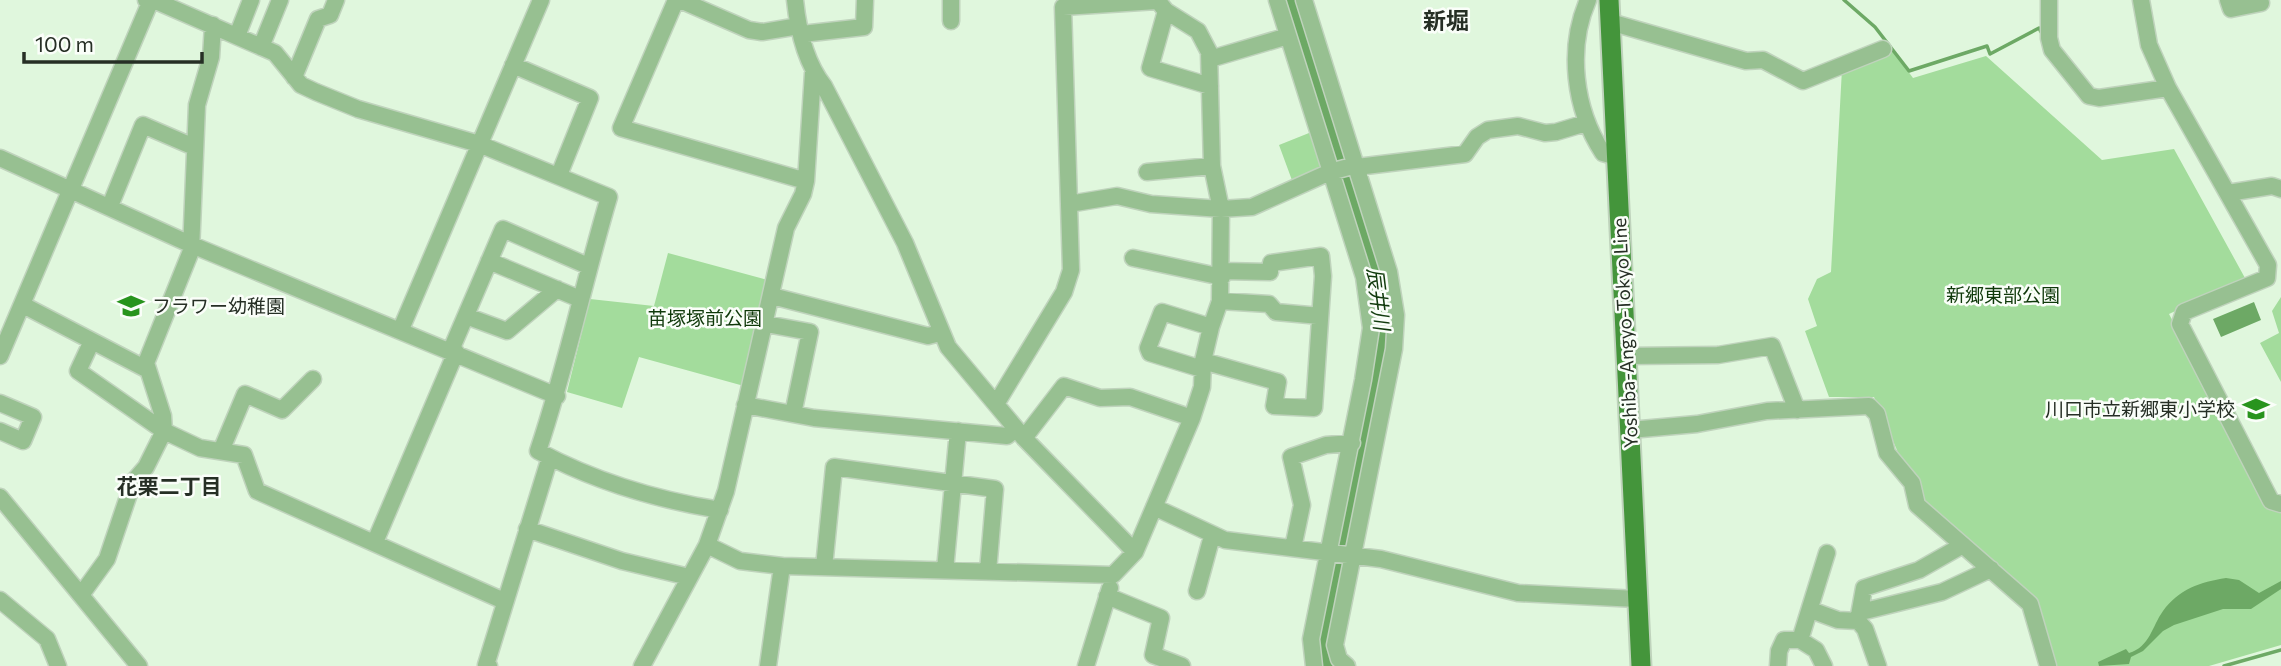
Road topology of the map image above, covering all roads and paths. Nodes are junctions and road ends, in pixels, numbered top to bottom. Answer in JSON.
{"nodes":[{"id":1,"x":150,"y":0,"type":"edge"},
{"id":2,"x":251,"y":0,"type":"edge"},
{"id":3,"x":280,"y":0,"type":"edge"},
{"id":4,"x":336,"y":0,"type":"edge"},
{"id":5,"x":541,"y":0,"type":"edge"},
{"id":6,"x":678,"y":0,"type":"edge"},
{"id":7,"x":795,"y":0,"type":"edge"},
{"id":8,"x":865,"y":0,"type":"edge"},
{"id":9,"x":951,"y":0,"type":"edge"},
{"id":10,"x":1278,"y":0,"type":"edge"},
{"id":11,"x":1304,"y":0,"type":"edge"},
{"id":12,"x":1588,"y":0,"type":"edge"},
{"id":13,"x":1609,"y":0,"type":"edge"},
{"id":14,"x":2049,"y":0,"type":"edge"},
{"id":15,"x":2141,"y":0,"type":"edge"},
{"id":16,"x":2228,"y":0,"type":"edge"},
{"id":17,"x":1160,"y":4,"type":"edge"},
{"id":18,"x":2261,"y":4,"type":"dead end"},
{"id":19,"x":951,"y":22,"type":"dead end"},
{"id":20,"x":1610,"y":22,"type":"junction"},
{"id":21,"x":213,"y":25,"type":"junction"},
{"id":22,"x":800,"y":30,"type":"junction"},
{"id":23,"x":237,"y":36,"type":"junction"},
{"id":24,"x":1288,"y":36,"type":"junction"},
{"id":25,"x":261,"y":47,"type":"junction"},
{"id":26,"x":1883,"y":49,"type":"dead end"},
{"id":27,"x":1210,"y":60,"type":"junction"},
{"id":28,"x":513,"y":65,"type":"junction"},
{"id":29,"x":813,"y":73,"type":"junction"},
{"id":30,"x":294,"y":77,"type":"junction"},
{"id":31,"x":1210,"y":86,"type":"junction"},
{"id":32,"x":2168,"y":88,"type":"junction"},
{"id":33,"x":1586,"y":123,"type":"junction"},
{"id":34,"x":479,"y":144,"type":"junction"},
{"id":35,"x":194,"y":146,"type":"junction"},
{"id":36,"x":1617,"y":157,"type":"junction"},
{"id":37,"x":0,"y":158,"type":"edge"},
{"id":38,"x":1212,"y":166,"type":"junction"},
{"id":39,"x":1356,"y":166,"type":"junction"},
{"id":40,"x":1147,"y":172,"type":"dead end"},
{"id":41,"x":1330,"y":172,"type":"junction"},
{"id":42,"x":559,"y":175,"type":"junction"},
{"id":43,"x":806,"y":181,"type":"junction"},
{"id":44,"x":71,"y":189,"type":"junction"},
{"id":45,"x":2281,"y":189,"type":"edge"},
{"id":46,"x":2228,"y":193,"type":"junction"},
{"id":47,"x":1069,"y":204,"type":"junction"},
{"id":48,"x":110,"y":206,"type":"junction"},
{"id":49,"x":1221,"y":209,"type":"junction"},
{"id":50,"x":192,"y":244,"type":"junction"},
{"id":51,"x":1133,"y":258,"type":"dead end"},
{"id":52,"x":489,"y":261,"type":"junction"},
{"id":53,"x":588,"y":266,"type":"junction"},
{"id":54,"x":1222,"y":274,"type":"junction"},
{"id":55,"x":557,"y":289,"type":"junction"},
{"id":56,"x":772,"y":296,"type":"junction"},
{"id":57,"x":580,"y":299,"type":"junction"},
{"id":58,"x":1220,"y":301,"type":"junction"},
{"id":59,"x":23,"y":305,"type":"junction"},
{"id":60,"x":466,"y":316,"type":"junction"},
{"id":61,"x":1320,"y":316,"type":"junction"},
{"id":62,"x":766,"y":324,"type":"junction"},
{"id":63,"x":1211,"y":327,"type":"junction"},
{"id":64,"x":401,"y":329,"type":"junction"},
{"id":65,"x":940,"y":333,"type":"junction"},
{"id":66,"x":91,"y":343,"type":"junction"},
{"id":67,"x":454,"y":351,"type":"junction"},
{"id":68,"x":0,"y":356,"type":"edge"},
{"id":69,"x":1627,"y":356,"type":"junction"},
{"id":70,"x":1203,"y":365,"type":"junction"},
{"id":71,"x":148,"y":370,"type":"junction"},
{"id":72,"x":313,"y":379,"type":"dead end"},
{"id":73,"x":557,"y":396,"type":"junction"},
{"id":74,"x":0,"y":403,"type":"edge"},
{"id":75,"x":996,"y":404,"type":"junction"},
{"id":76,"x":746,"y":405,"type":"junction"},
{"id":77,"x":1797,"y":410,"type":"junction"},
{"id":78,"x":793,"y":414,"type":"junction"},
{"id":79,"x":1192,"y":418,"type":"junction"},
{"id":80,"x":0,"y":430,"type":"edge"},
{"id":81,"x":1630,"y":430,"type":"junction"},
{"id":82,"x":164,"y":431,"type":"junction"},
{"id":83,"x":958,"y":431,"type":"junction"},
{"id":84,"x":1020,"y":433,"type":"junction"},
{"id":85,"x":1352,"y":443,"type":"junction"},
{"id":86,"x":221,"y":452,"type":"junction"},
{"id":87,"x":550,"y":457,"type":"junction"},
{"id":88,"x":953,"y":485,"type":"junction"},
{"id":89,"x":0,"y":497,"type":"edge"},
{"id":90,"x":2281,"y":504,"type":"edge"},
{"id":91,"x":1154,"y":507,"type":"junction"},
{"id":92,"x":720,"y":510,"type":"junction"},
{"id":93,"x":527,"y":529,"type":"junction"},
{"id":94,"x":1212,"y":536,"type":"junction"},
{"id":95,"x":375,"y":542,"type":"junction"},
{"id":96,"x":707,"y":545,"type":"junction"},
{"id":97,"x":1963,"y":545,"type":"junction"},
{"id":98,"x":1293,"y":548,"type":"junction"},
{"id":99,"x":1135,"y":552,"type":"junction"},
{"id":100,"x":1827,"y":552,"type":"dead end"},
{"id":101,"x":1328,"y":555,"type":"junction"},
{"id":102,"x":1352,"y":557,"type":"junction"},
{"id":103,"x":782,"y":566,"type":"junction"},
{"id":104,"x":824,"y":567,"type":"junction"},
{"id":105,"x":1991,"y":569,"type":"junction"},
{"id":106,"x":945,"y":570,"type":"junction"},
{"id":107,"x":988,"y":571,"type":"junction"},
{"id":108,"x":1113,"y":575,"type":"junction"},
{"id":109,"x":690,"y":577,"type":"junction"},
{"id":110,"x":1198,"y":591,"type":"dead end"},
{"id":111,"x":81,"y":595,"type":"junction"},
{"id":112,"x":1107,"y":596,"type":"junction"},
{"id":113,"x":1637,"y":599,"type":"junction"},
{"id":114,"x":0,"y":600,"type":"edge"},
{"id":115,"x":504,"y":601,"type":"junction"},
{"id":116,"x":1811,"y":610,"type":"junction"},
{"id":117,"x":1859,"y":617,"type":"junction"},
{"id":118,"x":1800,"y":639,"type":"junction"},
{"id":119,"x":1152,"y":661,"type":"edge"},
{"id":120,"x":58,"y":666,"type":"edge"},
{"id":121,"x":139,"y":666,"type":"edge"},
{"id":122,"x":489,"y":666,"type":"edge"},
{"id":123,"x":642,"y":666,"type":"edge"},
{"id":124,"x":768,"y":666,"type":"edge"},
{"id":125,"x":1086,"y":666,"type":"edge"},
{"id":126,"x":1182,"y":666,"type":"edge"},
{"id":127,"x":1314,"y":666,"type":"edge"},
{"id":128,"x":1347,"y":666,"type":"edge"},
{"id":129,"x":1642,"y":666,"type":"edge"},
{"id":130,"x":1778,"y":666,"type":"edge"},
{"id":131,"x":1824,"y":666,"type":"edge"},
{"id":132,"x":1878,"y":666,"type":"edge"},
{"id":133,"x":2048,"y":666,"type":"edge"}],
"edges":[{"from":1,"to":21,"type":"street"},
{"from":1,"to":44,"type":"street"},
{"from":2,"to":23,"type":"street"},
{"from":3,"to":25,"type":"street"},
{"from":4,"to":30,"type":"street"},
{"from":5,"to":28,"type":"street"},
{"from":6,"to":22,"type":"street"},
{"from":6,"to":43,"type":"street"},
{"from":7,"to":22,"type":"street"},
{"from":8,"to":22,"type":"street"},
{"from":9,"to":19,"type":"street"},
{"from":10,"to":24,"type":"street"},
{"from":11,"to":39,"type":"street"},
{"from":12,"to":33,"type":"street"},
{"from":13,"to":20,"type":"main road","name":"Yoshiba-Angyo-Tokyo Line"},
{"from":14,"to":32,"type":"street"},
{"from":15,"to":32,"type":"street"},
{"from":16,"to":18,"type":"street"},
{"from":17,"to":27,"type":"street"},
{"from":17,"to":31,"type":"street"},
{"from":17,"to":47,"type":"street"},
{"from":20,"to":26,"type":"street"},
{"from":20,"to":36,"type":"main road","name":"Yoshiba-Angyo-Tokyo Line"},
{"from":21,"to":23,"type":"street"},
{"from":21,"to":35,"type":"street"},
{"from":22,"to":29,"type":"street"},
{"from":23,"to":25,"type":"street"},
{"from":24,"to":27,"type":"street"},
{"from":24,"to":41,"type":"street"},
{"from":25,"to":30,"type":"street"},
{"from":27,"to":31,"type":"street"},
{"from":28,"to":34,"type":"street"},
{"from":28,"to":42,"type":"street"},
{"from":29,"to":43,"type":"street"},
{"from":29,"to":65,"type":"street"},
{"from":30,"to":34,"type":"street"},
{"from":31,"to":38,"type":"street"},
{"from":32,"to":46,"type":"street"},
{"from":33,"to":36,"type":"street"},
{"from":33,"to":39,"type":"street"},
{"from":34,"to":42,"type":"street"},
{"from":34,"to":64,"type":"street"},
{"from":35,"to":48,"type":"street"},
{"from":35,"to":50,"type":"street"},
{"from":36,"to":69,"type":"main road","name":"Yoshiba-Angyo-Tokyo Line"},
{"from":37,"to":44,"type":"street"},
{"from":38,"to":40,"type":"street"},
{"from":38,"to":49,"type":"street"},
{"from":39,"to":41,"type":"street"},
{"from":39,"to":102,"type":"street"},
{"from":41,"to":49,"type":"street"},
{"from":41,"to":85,"type":"street"},
{"from":42,"to":53,"type":"street"},
{"from":43,"to":56,"type":"street"},
{"from":44,"to":48,"type":"street"},
{"from":44,"to":59,"type":"street"},
{"from":45,"to":46,"type":"street"},
{"from":46,"to":90,"type":"street"},
{"from":47,"to":49,"type":"street"},
{"from":47,"to":75,"type":"street"},
{"from":48,"to":50,"type":"street"},
{"from":49,"to":54,"type":"street"},
{"from":50,"to":64,"type":"street"},
{"from":50,"to":71,"type":"street"},
{"from":51,"to":54,"type":"street"},
{"from":52,"to":53,"type":"street"},
{"from":52,"to":55,"type":"street"},
{"from":52,"to":60,"type":"street"},
{"from":53,"to":57,"type":"street"},
{"from":54,"to":58,"type":"street"},
{"from":54,"to":61,"type":"street"},
{"from":55,"to":57,"type":"street"},
{"from":55,"to":60,"type":"street"},
{"from":56,"to":62,"type":"street"},
{"from":56,"to":65,"type":"street"},
{"from":57,"to":73,"type":"street"},
{"from":58,"to":61,"type":"street"},
{"from":58,"to":63,"type":"street"},
{"from":59,"to":66,"type":"street"},
{"from":59,"to":68,"type":"street"},
{"from":60,"to":67,"type":"street"},
{"from":61,"to":70,"type":"street"},
{"from":62,"to":76,"type":"street"},
{"from":62,"to":78,"type":"street"},
{"from":63,"to":70,"type":"street"},
{"from":63,"to":70,"type":"street"},
{"from":64,"to":67,"type":"street"},
{"from":65,"to":75,"type":"street"},
{"from":66,"to":71,"type":"street"},
{"from":66,"to":82,"type":"street"},
{"from":67,"to":73,"type":"street"},
{"from":67,"to":95,"type":"street"},
{"from":69,"to":77,"type":"street"},
{"from":69,"to":81,"type":"main road","name":"Yoshiba-Angyo-Tokyo Line"},
{"from":70,"to":79,"type":"street"},
{"from":71,"to":82,"type":"street"},
{"from":72,"to":86,"type":"street"},
{"from":73,"to":87,"type":"street"},
{"from":74,"to":80,"type":"street"},
{"from":75,"to":84,"type":"street"},
{"from":76,"to":78,"type":"street"},
{"from":76,"to":92,"type":"street"},
{"from":77,"to":81,"type":"street"},
{"from":77,"to":97,"type":"street"},
{"from":78,"to":83,"type":"street"},
{"from":79,"to":84,"type":"street"},
{"from":79,"to":91,"type":"street"},
{"from":81,"to":113,"type":"main road","name":"Yoshiba-Angyo-Tokyo Line"},
{"from":82,"to":86,"type":"street"},
{"from":82,"to":111,"type":"street"},
{"from":83,"to":84,"type":"street"},
{"from":83,"to":88,"type":"street"},
{"from":84,"to":99,"type":"street"},
{"from":85,"to":98,"type":"street"},
{"from":85,"to":101,"type":"street"},
{"from":86,"to":95,"type":"street"},
{"from":87,"to":92,"type":"street"},
{"from":87,"to":93,"type":"street"},
{"from":88,"to":104,"type":"street"},
{"from":88,"to":106,"type":"street"},
{"from":88,"to":107,"type":"street"},
{"from":89,"to":111,"type":"street"},
{"from":91,"to":94,"type":"street"},
{"from":91,"to":99,"type":"street"},
{"from":92,"to":96,"type":"street"},
{"from":93,"to":109,"type":"street"},
{"from":93,"to":115,"type":"street"},
{"from":94,"to":98,"type":"street"},
{"from":94,"to":110,"type":"street"},
{"from":95,"to":115,"type":"street"},
{"from":96,"to":103,"type":"street"},
{"from":96,"to":109,"type":"street"},
{"from":97,"to":105,"type":"street"},
{"from":97,"to":117,"type":"street"},
{"from":98,"to":101,"type":"street"},
{"from":99,"to":108,"type":"street"},
{"from":100,"to":116,"type":"street"},
{"from":101,"to":102,"type":"street"},
{"from":101,"to":127,"type":"street"},
{"from":102,"to":113,"type":"street"},
{"from":102,"to":128,"type":"street"},
{"from":103,"to":104,"type":"street"},
{"from":103,"to":124,"type":"street"},
{"from":104,"to":106,"type":"street"},
{"from":105,"to":117,"type":"street"},
{"from":105,"to":133,"type":"street"},
{"from":106,"to":107,"type":"street"},
{"from":107,"to":108,"type":"street"},
{"from":108,"to":112,"type":"street"},
{"from":109,"to":123,"type":"street"},
{"from":111,"to":121,"type":"street"},
{"from":112,"to":119,"type":"street"},
{"from":112,"to":125,"type":"street"},
{"from":113,"to":129,"type":"main road","name":"Yoshiba-Angyo-Tokyo Line"},
{"from":114,"to":120,"type":"street"},
{"from":115,"to":122,"type":"street"},
{"from":116,"to":117,"type":"street"},
{"from":116,"to":118,"type":"street"},
{"from":117,"to":132,"type":"street"},
{"from":118,"to":130,"type":"street"},
{"from":118,"to":131,"type":"street"},
{"from":119,"to":126,"type":"street"}]}
